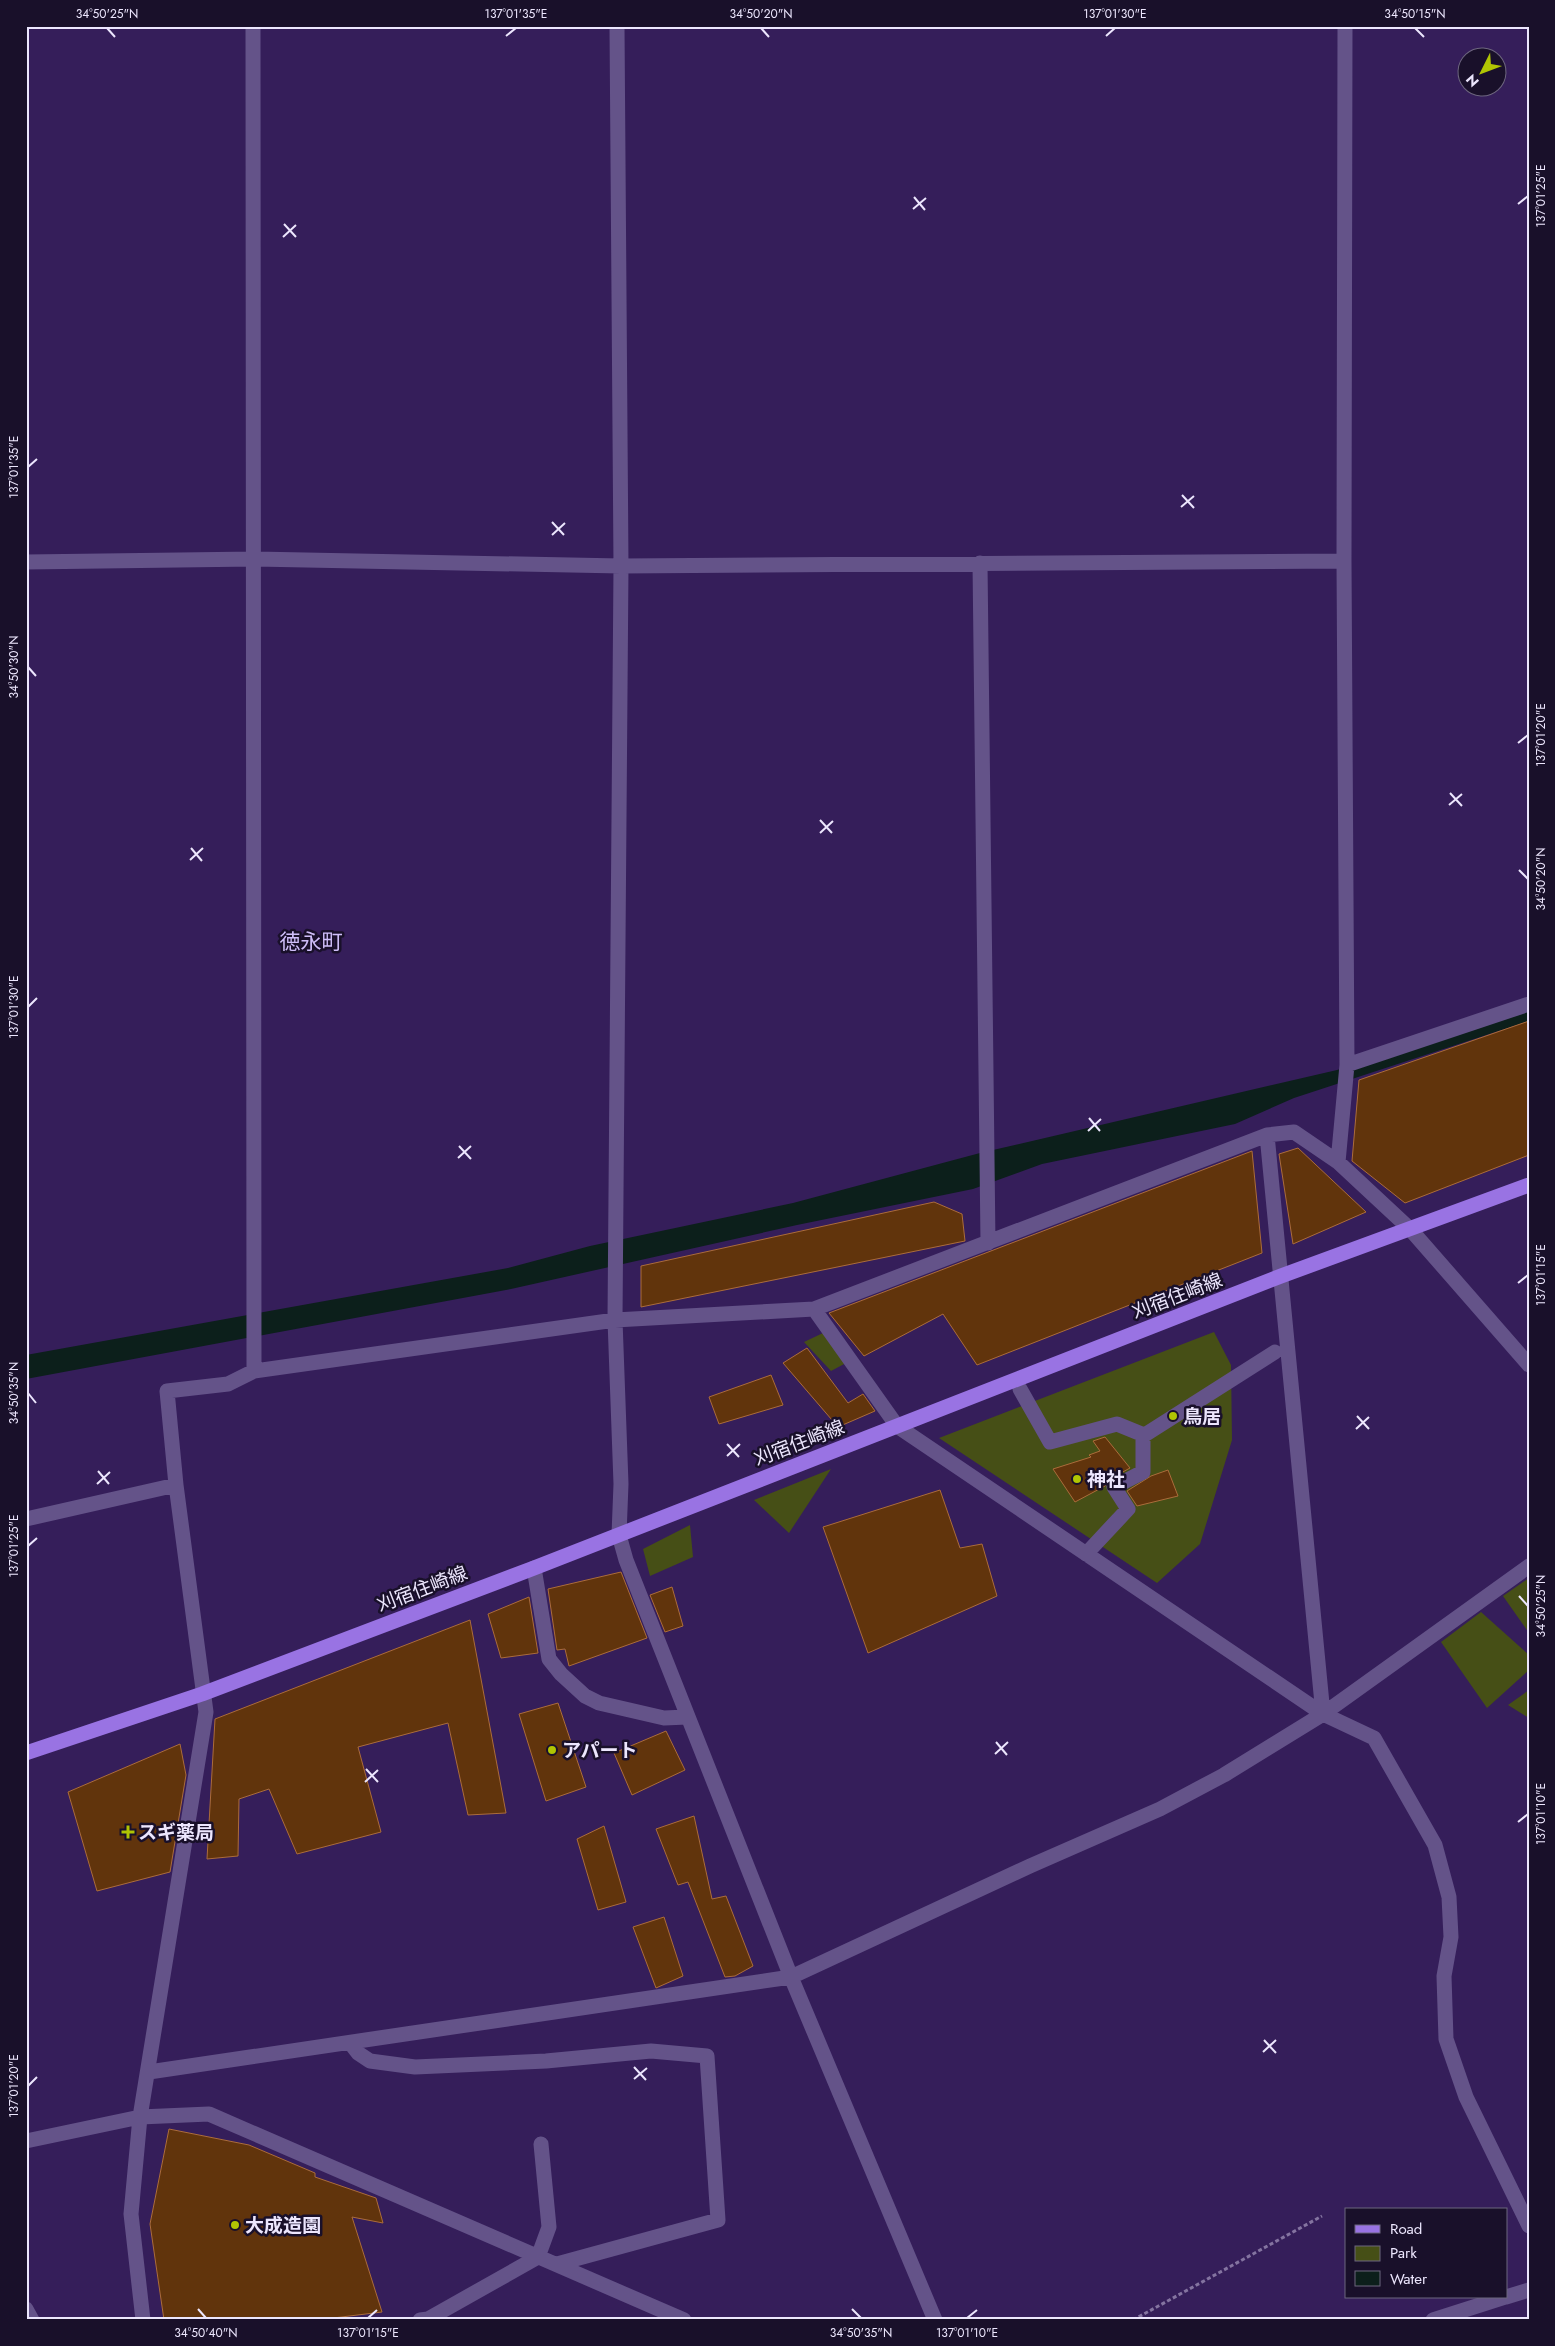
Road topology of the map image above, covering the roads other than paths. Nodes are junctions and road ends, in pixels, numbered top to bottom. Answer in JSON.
{"nodes":[{"id":1,"x":254,"y":26,"type":"edge"},
{"id":2,"x":617,"y":26,"type":"edge"},
{"id":3,"x":1345,"y":26,"type":"edge"},
{"id":4,"x":255,"y":559,"type":"junction"},
{"id":5,"x":1344,"y":560,"type":"junction"},
{"id":6,"x":26,"y":562,"type":"edge"},
{"id":7,"x":980,"y":564,"type":"junction"},
{"id":8,"x":621,"y":566,"type":"junction"},
{"id":9,"x":1529,"y":1004,"type":"edge"},
{"id":10,"x":1347,"y":1065,"type":"junction"},
{"id":11,"x":1267,"y":1135,"type":"junction"},
{"id":12,"x":1338,"y":1162,"type":"junction"},
{"id":13,"x":1529,"y":1185,"type":"edge"},
{"id":14,"x":1410,"y":1230,"type":"junction"},
{"id":15,"x":988,"y":1243,"type":"junction"},
{"id":16,"x":1281,"y":1276,"type":"junction"},
{"id":17,"x":814,"y":1309,"type":"junction"},
{"id":18,"x":615,"y":1320,"type":"junction"},
{"id":19,"x":1275,"y":1352,"type":"dead end"},
{"id":20,"x":1529,"y":1365,"type":"edge"},
{"id":21,"x":254,"y":1371,"type":"junction"},
{"id":22,"x":1020,"y":1389,"type":"dead end"},
{"id":23,"x":897,"y":1426,"type":"junction"},
{"id":24,"x":1144,"y":1435,"type":"junction"},
{"id":25,"x":176,"y":1485,"type":"junction"},
{"id":26,"x":26,"y":1519,"type":"edge"},
{"id":27,"x":619,"y":1535,"type":"junction"},
{"id":28,"x":1086,"y":1554,"type":"junction"},
{"id":29,"x":1529,"y":1566,"type":"edge"},
{"id":30,"x":534,"y":1568,"type":"junction"},
{"id":31,"x":202,"y":1694,"type":"junction"},
{"id":32,"x":1323,"y":1714,"type":"junction"},
{"id":33,"x":687,"y":1717,"type":"junction"},
{"id":34,"x":26,"y":1753,"type":"edge"},
{"id":35,"x":791,"y":1977,"type":"junction"},
{"id":36,"x":351,"y":2044,"type":"junction"},
{"id":37,"x":149,"y":2072,"type":"junction"},
{"id":38,"x":140,"y":2117,"type":"junction"},
{"id":39,"x":26,"y":2141,"type":"edge"},
{"id":40,"x":541,"y":2144,"type":"dead end"},
{"id":41,"x":1529,"y":2226,"type":"edge"},
{"id":42,"x":538,"y":2258,"type":"junction"},
{"id":43,"x":557,"y":2264,"type":"junction"},
{"id":44,"x":1529,"y":2290,"type":"edge"},
{"id":45,"x":1508,"y":2296,"type":"edge"},
{"id":46,"x":1503,"y":2298,"type":"edge"},
{"id":47,"x":26,"y":2309,"type":"edge"},
{"id":48,"x":32,"y":2320,"type":"edge"},
{"id":49,"x":143,"y":2320,"type":"edge"},
{"id":50,"x":420,"y":2320,"type":"edge"},
{"id":51,"x":684,"y":2320,"type":"edge"},
{"id":52,"x":935,"y":2320,"type":"edge"},
{"id":53,"x":1433,"y":2320,"type":"edge"}],
"edges":[{"from":1,"to":4,"type":"street"},
{"from":2,"to":8,"type":"street"},
{"from":3,"to":5,"type":"street"},
{"from":4,"to":6,"type":"street"},
{"from":4,"to":8,"type":"street"},
{"from":4,"to":21,"type":"street"},
{"from":5,"to":7,"type":"street"},
{"from":5,"to":10,"type":"street"},
{"from":7,"to":8,"type":"street"},
{"from":7,"to":15,"type":"street"},
{"from":8,"to":18,"type":"street"},
{"from":9,"to":10,"type":"street"},
{"from":10,"to":12,"type":"street"},
{"from":11,"to":12,"type":"street"},
{"from":11,"to":15,"type":"street"},
{"from":11,"to":16,"type":"street"},
{"from":12,"to":14,"type":"street"},
{"from":13,"to":14,"type":"main road","name":"刈宿住崎線"},
{"from":14,"to":16,"type":"main road","name":"刈宿住崎線"},
{"from":14,"to":20,"type":"street"},
{"from":15,"to":17,"type":"street"},
{"from":16,"to":23,"type":"main road","name":"刈宿住崎線"},
{"from":16,"to":32,"type":"street"},
{"from":17,"to":18,"type":"street"},
{"from":17,"to":23,"type":"street"},
{"from":18,"to":21,"type":"street"},
{"from":18,"to":27,"type":"street"},
{"from":19,"to":24,"type":"street"},
{"from":21,"to":25,"type":"street"},
{"from":22,"to":24,"type":"street"},
{"from":23,"to":27,"type":"main road","name":"刈宿住崎線"},
{"from":23,"to":28,"type":"street"},
{"from":24,"to":28,"type":"street"},
{"from":25,"to":26,"type":"street"},
{"from":25,"to":31,"type":"street"},
{"from":27,"to":30,"type":"main road","name":"刈宿住崎線"},
{"from":27,"to":33,"type":"street"},
{"from":28,"to":32,"type":"street"},
{"from":29,"to":32,"type":"street"},
{"from":30,"to":31,"type":"main road","name":"刈宿住崎線"},
{"from":30,"to":33,"type":"street"},
{"from":31,"to":34,"type":"main road","name":"刈宿住崎線"},
{"from":31,"to":37,"type":"street"},
{"from":32,"to":35,"type":"street"},
{"from":32,"to":41,"type":"street"},
{"from":33,"to":35,"type":"street"},
{"from":35,"to":36,"type":"street"},
{"from":35,"to":52,"type":"street"},
{"from":36,"to":37,"type":"street"},
{"from":36,"to":43,"type":"street"},
{"from":37,"to":38,"type":"street"},
{"from":38,"to":39,"type":"street"},
{"from":38,"to":42,"type":"street"},
{"from":38,"to":49,"type":"street"},
{"from":40,"to":42,"type":"street"},
{"from":42,"to":43,"type":"street"},
{"from":42,"to":50,"type":"street"},
{"from":43,"to":51,"type":"street"},
{"from":44,"to":45,"type":"street"},
{"from":46,"to":53,"type":"street"},
{"from":47,"to":48,"type":"street"}]}
